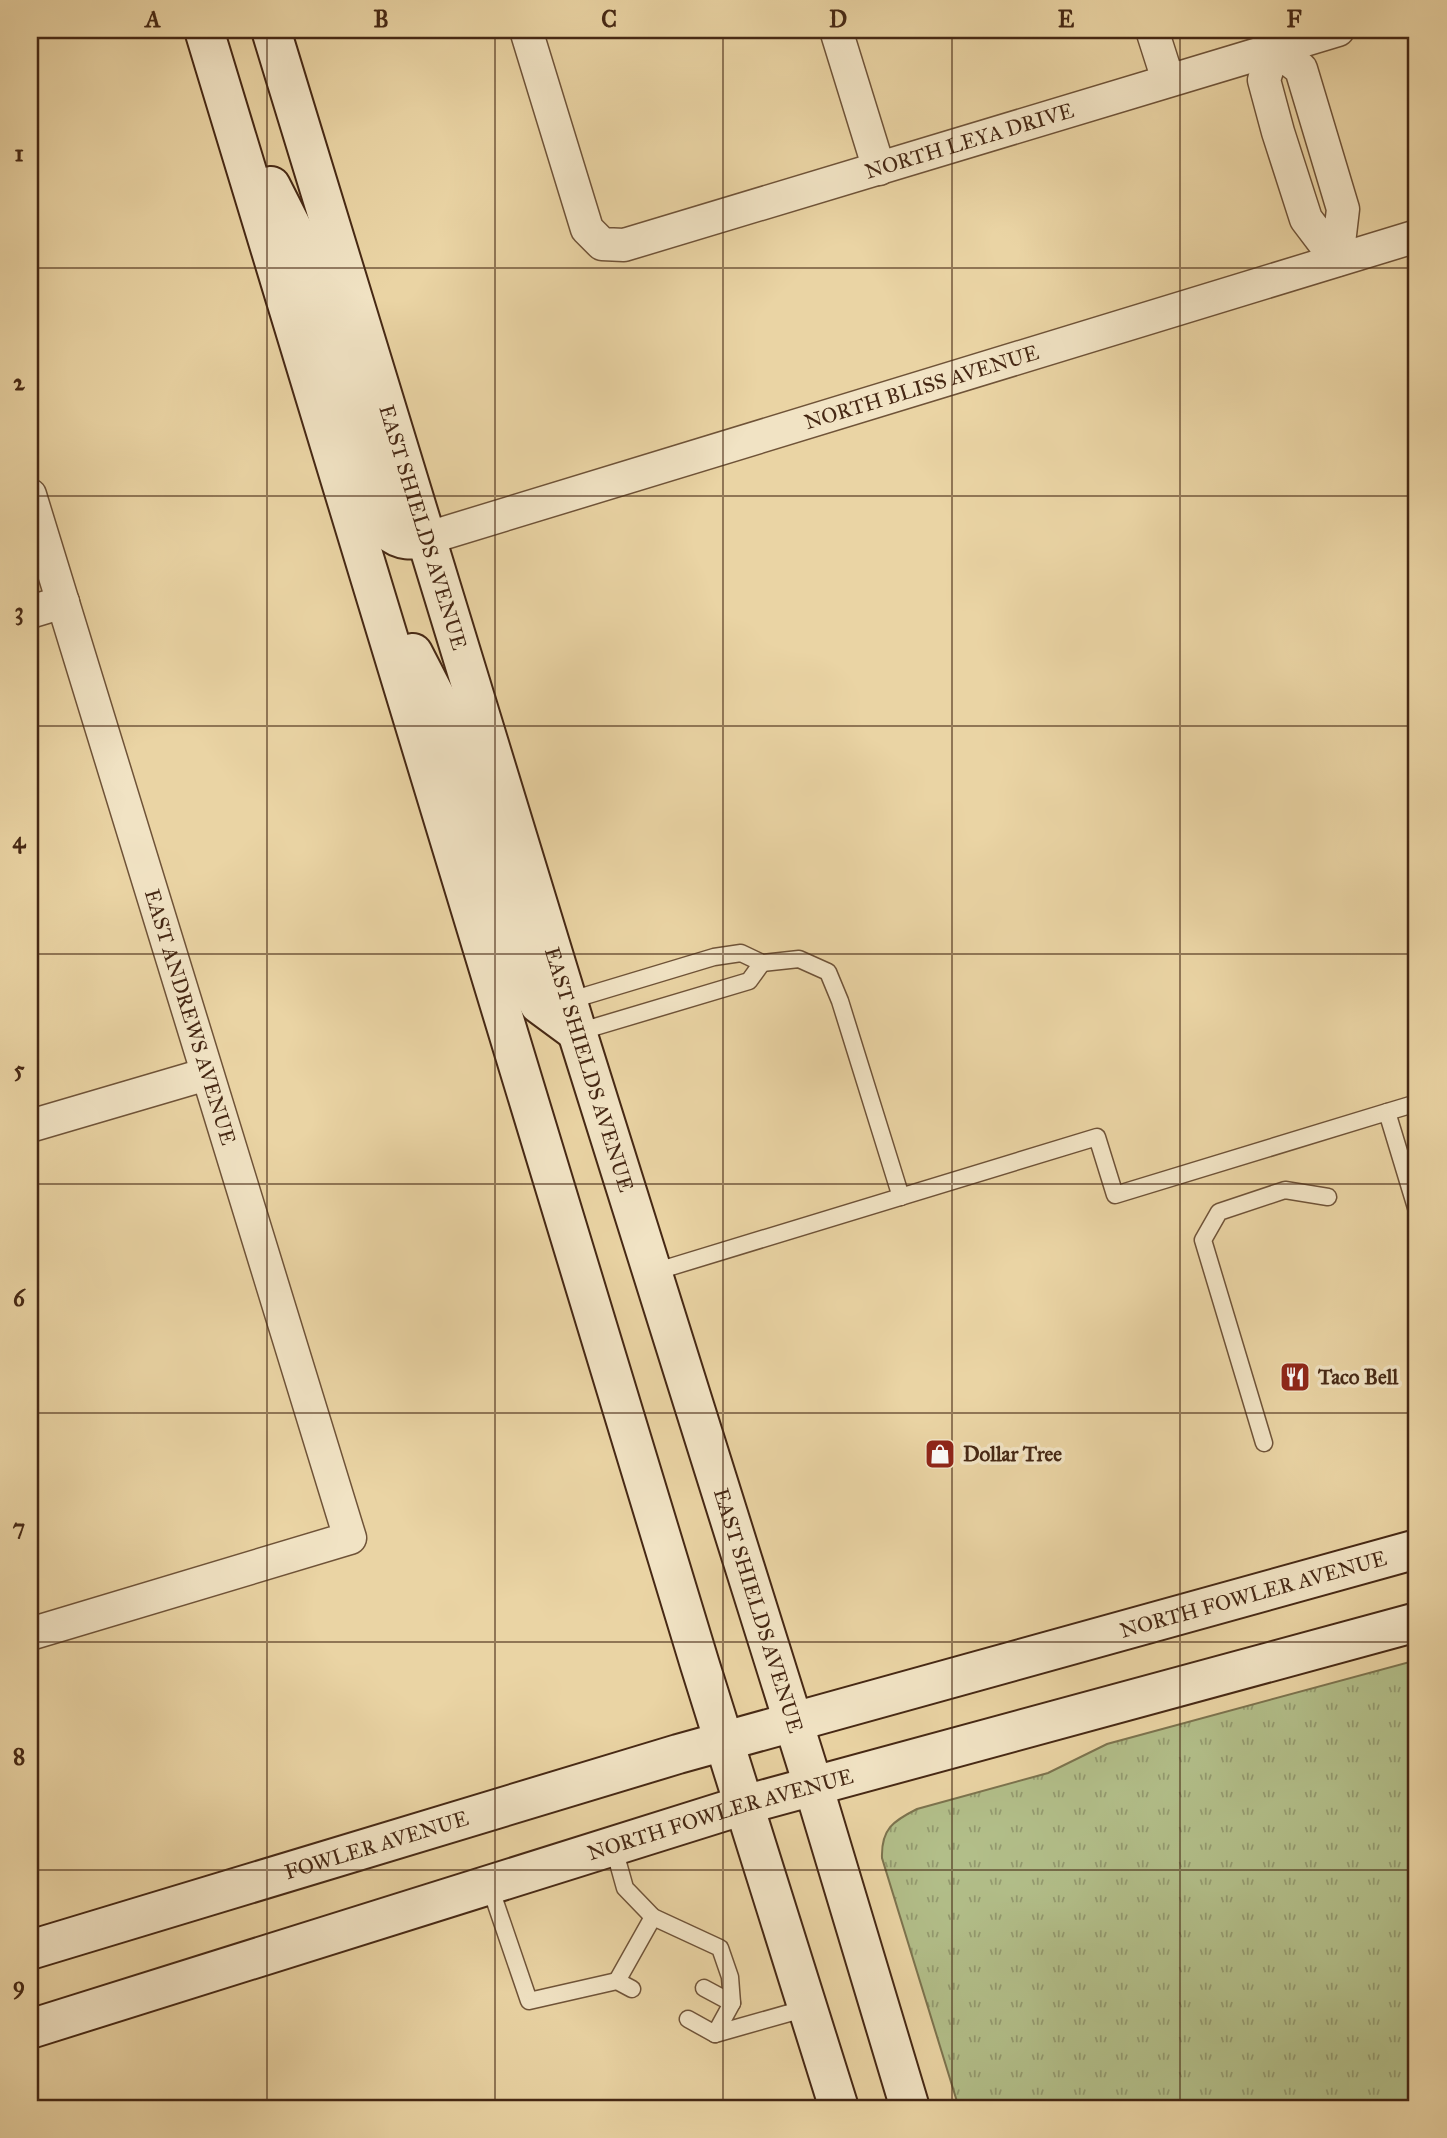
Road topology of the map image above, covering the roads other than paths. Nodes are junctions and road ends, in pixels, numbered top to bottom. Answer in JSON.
{"nodes":[{"id":1,"x":204,"y":30,"type":"edge"},
{"id":2,"x":271,"y":30,"type":"edge"},
{"id":3,"x":526,"y":30,"type":"edge"},
{"id":4,"x":836,"y":30,"type":"edge"},
{"id":5,"x":1152,"y":30,"type":"edge"},
{"id":6,"x":1338,"y":30,"type":"edge"},
{"id":7,"x":1274,"y":48,"type":"junction"},
{"id":8,"x":1168,"y":80,"type":"junction"},
{"id":9,"x":225,"y":97,"type":"junction"},
{"id":10,"x":1325,"y":151,"type":"junction"},
{"id":11,"x":1289,"y":164,"type":"junction"},
{"id":12,"x":879,"y":169,"type":"junction"},
{"id":13,"x":1417,"y":236,"type":"edge"},
{"id":14,"x":1337,"y":260,"type":"junction"},
{"id":15,"x":30,"y":495,"type":"edge"},
{"id":16,"x":428,"y":538,"type":"junction"},
{"id":17,"x":369,"y":567,"type":"junction"},
{"id":18,"x":63,"y":602,"type":"junction"},
{"id":19,"x":30,"y":612,"type":"edge"},
{"id":20,"x":762,"y":963,"type":"junction"},
{"id":21,"x":573,"y":1016,"type":"junction"},
{"id":22,"x":207,"y":1073,"type":"junction"},
{"id":23,"x":1417,"y":1103,"type":"edge"},
{"id":24,"x":1387,"y":1112,"type":"junction"},
{"id":25,"x":30,"y":1126,"type":"edge"},
{"id":26,"x":901,"y":1197,"type":"junction"},
{"id":27,"x":1328,"y":1197,"type":"dead end"},
{"id":28,"x":1417,"y":1212,"type":"edge"},
{"id":29,"x":654,"y":1272,"type":"junction"},
{"id":30,"x":1264,"y":1443,"type":"dead end"},
{"id":31,"x":1417,"y":1549,"type":"edge"},
{"id":32,"x":1417,"y":1622,"type":"edge"},
{"id":33,"x":30,"y":1634,"type":"edge"},
{"id":34,"x":793,"y":1723,"type":"junction"},
{"id":35,"x":724,"y":1741,"type":"junction"},
{"id":36,"x":814,"y":1785,"type":"junction"},
{"id":37,"x":744,"y":1805,"type":"junction"},
{"id":38,"x":613,"y":1845,"type":"junction"},
{"id":39,"x":489,"y":1884,"type":"junction"},
{"id":40,"x":653,"y":1917,"type":"junction"},
{"id":41,"x":30,"y":1950,"type":"edge"},
{"id":42,"x":617,"y":1981,"type":"junction"},
{"id":43,"x":704,"y":1988,"type":"dead end"},
{"id":44,"x":632,"y":1989,"type":"dead end"},
{"id":45,"x":732,"y":2004,"type":"junction"},
{"id":46,"x":807,"y":2008,"type":"junction"},
{"id":47,"x":688,"y":2019,"type":"dead end"},
{"id":48,"x":30,"y":2029,"type":"edge"},
{"id":49,"x":715,"y":2034,"type":"junction"},
{"id":50,"x":839,"y":2108,"type":"edge"},
{"id":51,"x":910,"y":2108,"type":"edge"}],
"edges":[{"from":1,"to":9,"type":"main road"},
{"from":2,"to":16,"type":"main road","name":"EAST SHIELDS AVENUE"},
{"from":3,"to":12,"type":"street","name":"NORTH LEYA DRIVE"},
{"from":4,"to":12,"type":"street"},
{"from":5,"to":8,"type":"street"},
{"from":6,"to":7,"type":"street","name":"NORTH LEYA DRIVE"},
{"from":7,"to":8,"type":"street","name":"NORTH LEYA DRIVE"},
{"from":7,"to":10,"type":"street"},
{"from":7,"to":11,"type":"street"},
{"from":8,"to":12,"type":"street","name":"NORTH LEYA DRIVE"},
{"from":9,"to":16,"type":"main road"},
{"from":9,"to":17,"type":"main road"},
{"from":10,"to":11,"type":"street"},
{"from":10,"to":14,"type":"street"},
{"from":11,"to":14,"type":"street"},
{"from":13,"to":14,"type":"street","name":"NORTH BLISS AVENUE"},
{"from":14,"to":16,"type":"street","name":"NORTH BLISS AVENUE"},
{"from":15,"to":18,"type":"street","name":"EAST ANDREWS AVENUE"},
{"from":16,"to":21,"type":"main road","name":"EAST SHIELDS AVENUE"},
{"from":17,"to":21,"type":"main road"},
{"from":17,"to":35,"type":"main road"},
{"from":18,"to":19,"type":"street"},
{"from":18,"to":22,"type":"street","name":"EAST ANDREWS AVENUE"},
{"from":20,"to":21,"type":"lane"},
{"from":20,"to":21,"type":"lane"},
{"from":20,"to":26,"type":"lane"},
{"from":21,"to":29,"type":"main road","name":"EAST SHIELDS AVENUE"},
{"from":22,"to":25,"type":"street"},
{"from":22,"to":33,"type":"street","name":"EAST ANDREWS AVENUE"},
{"from":23,"to":24,"type":"lane"},
{"from":24,"to":26,"type":"lane"},
{"from":24,"to":28,"type":"lane"},
{"from":26,"to":29,"type":"lane"},
{"from":27,"to":30,"type":"lane"},
{"from":29,"to":34,"type":"main road","name":"EAST SHIELDS AVENUE"},
{"from":31,"to":34,"type":"main road","name":"NORTH FOWLER AVENUE"},
{"from":32,"to":36,"type":"main road","name":"NORTH FOWLER AVENUE"},
{"from":34,"to":35,"type":"main road","name":"NORTH FOWLER AVENUE"},
{"from":34,"to":36,"type":"main road","name":"EAST SHIELDS AVENUE"},
{"from":35,"to":37,"type":"main road"},
{"from":35,"to":41,"type":"main road","name":"FOWLER AVENUE"},
{"from":36,"to":37,"type":"main road","name":"NORTH FOWLER AVENUE"},
{"from":36,"to":51,"type":"main road","name":"EAST SHIELDS AVENUE"},
{"from":37,"to":38,"type":"main road","name":"NORTH FOWLER AVENUE"},
{"from":37,"to":46,"type":"main road"},
{"from":38,"to":39,"type":"main road","name":"NORTH FOWLER AVENUE"},
{"from":38,"to":40,"type":"lane"},
{"from":39,"to":42,"type":"lane"},
{"from":39,"to":48,"type":"main road","name":"NORTH FOWLER AVENUE"},
{"from":40,"to":42,"type":"lane"},
{"from":40,"to":45,"type":"lane"},
{"from":42,"to":44,"type":"lane"},
{"from":43,"to":45,"type":"lane"},
{"from":45,"to":49,"type":"lane"},
{"from":46,"to":49,"type":"lane"},
{"from":46,"to":50,"type":"main road"},
{"from":47,"to":49,"type":"lane"}]}
